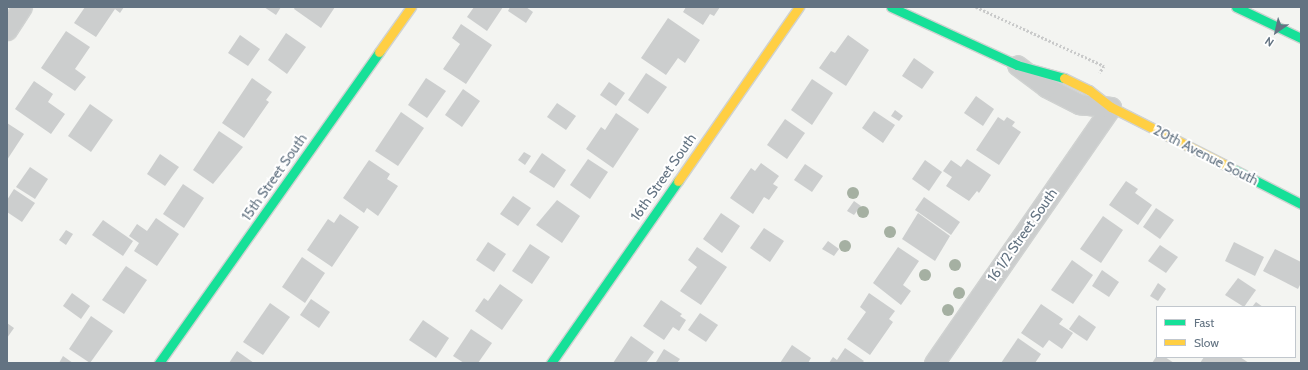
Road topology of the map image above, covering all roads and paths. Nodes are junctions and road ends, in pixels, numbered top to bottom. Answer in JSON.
{"nodes":[{"id":1,"x":22,"y":7,"type":"edge"},
{"id":2,"x":411,"y":7,"type":"edge"},
{"id":3,"x":799,"y":7,"type":"edge"},
{"id":4,"x":891,"y":7,"type":"edge"},
{"id":5,"x":976,"y":7,"type":"edge"},
{"id":6,"x":1236,"y":7,"type":"edge"},
{"id":7,"x":7,"y":30,"type":"edge"},
{"id":8,"x":1301,"y":38,"type":"edge"},
{"id":9,"x":1017,"y":65,"type":"joint"},
{"id":10,"x":1096,"y":79,"type":"dead end"},
{"id":11,"x":1111,"y":107,"type":"junction"},
{"id":12,"x":1301,"y":204,"type":"edge"},
{"id":13,"x":159,"y":363,"type":"edge"},
{"id":14,"x":551,"y":363,"type":"edge"},
{"id":15,"x":934,"y":363,"type":"edge"}],
"edges":[{"from":1,"to":7,"type":"street"},
{"from":2,"to":13,"type":"main road","name":"15th Street South"},
{"from":3,"to":14,"type":"main road","name":"16th Street South"},
{"from":4,"to":9,"type":"main road","name":"20th Avenue South"},
{"from":5,"to":10,"type":"path"},
{"from":6,"to":8,"type":"main road"},
{"from":9,"to":11,"type":"street","name":"20th Avenue South"},
{"from":11,"to":12,"type":"main road","name":"20th Avenue South"},
{"from":11,"to":15,"type":"street","name":"16 1/2 Street South"}]}
